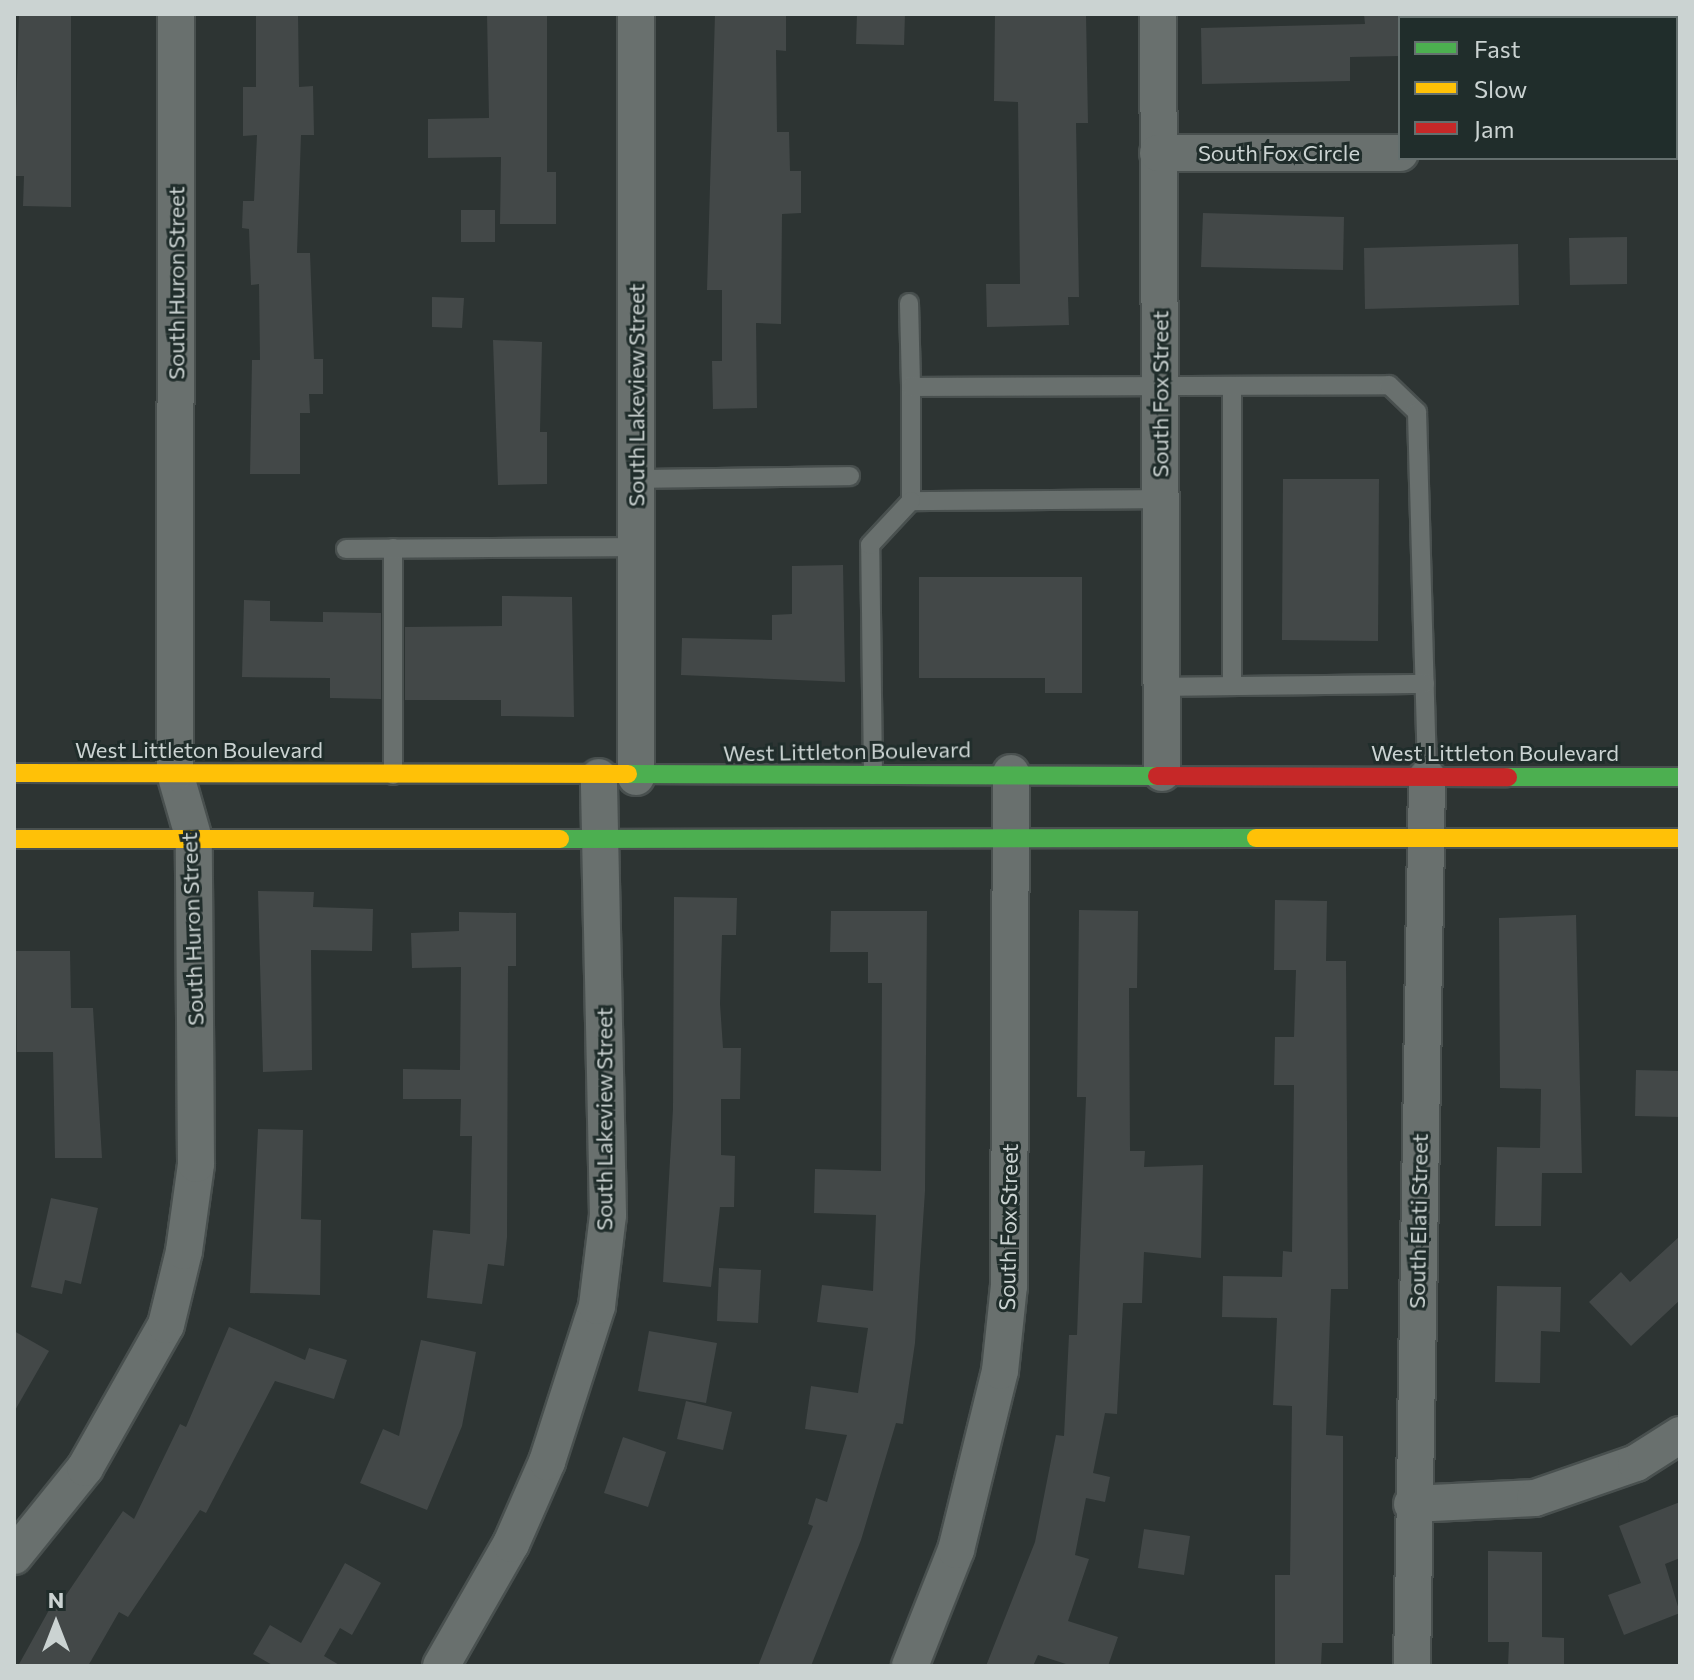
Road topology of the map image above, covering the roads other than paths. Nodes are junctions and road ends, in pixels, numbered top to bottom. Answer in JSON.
{"nodes":[{"id":1,"x":176,"y":14,"type":"edge"},
{"id":2,"x":636,"y":14,"type":"edge"},
{"id":3,"x":1158,"y":14,"type":"edge"},
{"id":4,"x":1158,"y":153,"type":"junction"},
{"id":5,"x":1398,"y":153,"type":"edge"},
{"id":6,"x":909,"y":303,"type":"dead end"},
{"id":7,"x":1232,"y":386,"type":"junction"},
{"id":8,"x":911,"y":387,"type":"junction"},
{"id":9,"x":1160,"y":387,"type":"junction"},
{"id":10,"x":850,"y":476,"type":"dead end"},
{"id":11,"x":636,"y":479,"type":"junction"},
{"id":12,"x":1161,"y":499,"type":"junction"},
{"id":13,"x":911,"y":501,"type":"junction"},
{"id":14,"x":636,"y":547,"type":"junction"},
{"id":15,"x":393,"y":548,"type":"junction"},
{"id":16,"x":346,"y":549,"type":"dead end"},
{"id":17,"x":1425,"y":684,"type":"junction"},
{"id":18,"x":1232,"y":686,"type":"junction"},
{"id":19,"x":1162,"y":687,"type":"junction"},
{"id":20,"x":14,"y":773,"type":"edge"},
{"id":21,"x":175,"y":773,"type":"junction"},
{"id":22,"x":1011,"y":773,"type":"junction"},
{"id":23,"x":1162,"y":773,"type":"junction"},
{"id":24,"x":393,"y":775,"type":"junction"},
{"id":25,"x":873,"y":775,"type":"junction"},
{"id":26,"x":599,"y":777,"type":"junction"},
{"id":27,"x":636,"y":777,"type":"junction"},
{"id":28,"x":1427,"y":777,"type":"junction"},
{"id":29,"x":1680,"y":777,"type":"edge"},
{"id":30,"x":1011,"y":836,"type":"junction"},
{"id":31,"x":1427,"y":836,"type":"junction"},
{"id":32,"x":1680,"y":838,"type":"edge"},
{"id":33,"x":14,"y":839,"type":"edge"},
{"id":34,"x":194,"y":839,"type":"junction"},
{"id":35,"x":599,"y":839,"type":"junction"},
{"id":36,"x":1680,"y":1435,"type":"edge"},
{"id":37,"x":1412,"y":1504,"type":"junction"},
{"id":38,"x":14,"y":1556,"type":"edge"},
{"id":39,"x":441,"y":1666,"type":"edge"},
{"id":40,"x":910,"y":1666,"type":"edge"},
{"id":41,"x":1412,"y":1666,"type":"edge"}],
"edges":[{"from":1,"to":21,"type":"street","name":"South Huron Street"},
{"from":2,"to":11,"type":"street","name":"South Lakeview Street"},
{"from":3,"to":4,"type":"street","name":"South Fox Street"},
{"from":4,"to":5,"type":"street","name":"South Fox Circle"},
{"from":4,"to":9,"type":"street","name":"South Fox Street"},
{"from":6,"to":8,"type":"lane"},
{"from":7,"to":9,"type":"lane"},
{"from":7,"to":17,"type":"lane"},
{"from":7,"to":18,"type":"lane"},
{"from":8,"to":9,"type":"lane"},
{"from":8,"to":13,"type":"lane"},
{"from":9,"to":12,"type":"street","name":"South Fox Street"},
{"from":10,"to":11,"type":"lane"},
{"from":11,"to":14,"type":"street","name":"South Lakeview Street"},
{"from":12,"to":13,"type":"lane"},
{"from":12,"to":19,"type":"street","name":"South Fox Street"},
{"from":13,"to":25,"type":"lane"},
{"from":14,"to":15,"type":"lane"},
{"from":14,"to":27,"type":"street","name":"South Lakeview Street"},
{"from":15,"to":16,"type":"lane"},
{"from":15,"to":24,"type":"lane"},
{"from":17,"to":18,"type":"lane"},
{"from":17,"to":28,"type":"lane"},
{"from":18,"to":19,"type":"lane"},
{"from":19,"to":23,"type":"street","name":"South Fox Street"},
{"from":20,"to":21,"type":"main road","name":"West Littleton Boulevard"},
{"from":21,"to":24,"type":"main road","name":"West Littleton Boulevard"},
{"from":21,"to":34,"type":"street","name":"South Huron Street"},
{"from":22,"to":23,"type":"main road","name":"West Littleton Boulevard"},
{"from":22,"to":25,"type":"main road","name":"West Littleton Boulevard"},
{"from":22,"to":30,"type":"street","name":"South Fox Street"},
{"from":23,"to":28,"type":"main road","name":"West Littleton Boulevard"},
{"from":24,"to":26,"type":"main road","name":"West Littleton Boulevard"},
{"from":25,"to":27,"type":"main road","name":"West Littleton Boulevard"},
{"from":26,"to":27,"type":"main road","name":"West Littleton Boulevard"},
{"from":26,"to":35,"type":"street","name":"South Lakeview Street"},
{"from":28,"to":29,"type":"main road","name":"West Littleton Boulevard"},
{"from":28,"to":31,"type":"street","name":"South Elati Street"},
{"from":30,"to":31,"type":"main road"},
{"from":30,"to":35,"type":"main road"},
{"from":30,"to":40,"type":"street","name":"South Fox Street"},
{"from":31,"to":32,"type":"main road"},
{"from":31,"to":37,"type":"street","name":"South Elati Street"},
{"from":33,"to":34,"type":"main road"},
{"from":34,"to":35,"type":"main road"},
{"from":34,"to":38,"type":"street","name":"South Huron Street"},
{"from":35,"to":39,"type":"street","name":"South Lakeview Street"},
{"from":36,"to":37,"type":"street"},
{"from":37,"to":41,"type":"street","name":"South Elati Street"}]}
